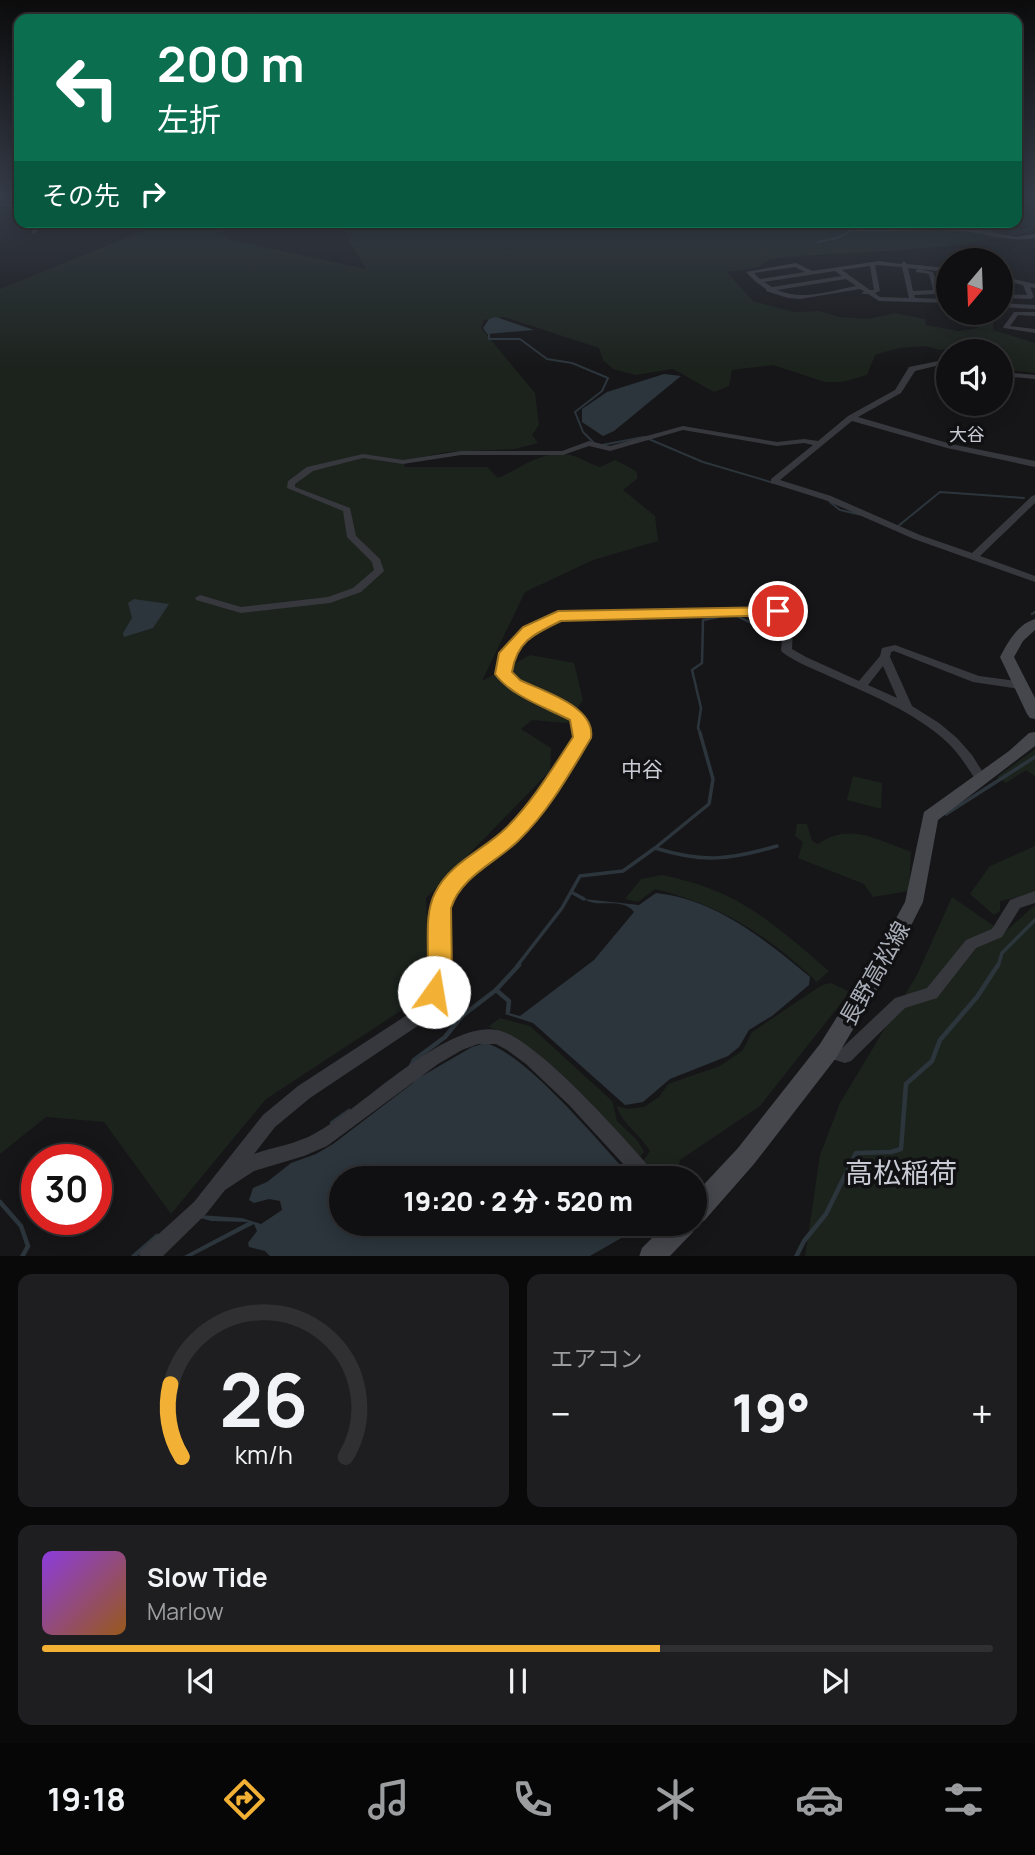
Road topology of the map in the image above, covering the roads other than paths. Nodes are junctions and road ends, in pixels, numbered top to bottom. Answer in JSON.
{"nodes":[{"id":1,"x":872,"y":264,"type":"junction"},
{"id":2,"x":905,"y":266,"type":"junction"},
{"id":3,"x":836,"y":269,"type":"junction"},
{"id":4,"x":936,"y":269,"type":"edge"},
{"id":5,"x":811,"y":273,"type":"junction"},
{"id":6,"x":847,"y":277,"type":"junction"},
{"id":7,"x":758,"y":281,"type":"junction"},
{"id":8,"x":1013,"y":281,"type":"edge"},
{"id":9,"x":1026,"y":284,"type":"junction"},
{"id":10,"x":1035,"y":286,"type":"edge"},
{"id":11,"x":860,"y":287,"type":"junction"},
{"id":12,"x":768,"y":290,"type":"junction"},
{"id":13,"x":868,"y":292,"type":"junction"},
{"id":14,"x":910,"y":293,"type":"junction"},
{"id":15,"x":1013,"y":296,"type":"edge"},
{"id":16,"x":787,"y":299,"type":"junction"},
{"id":17,"x":912,"y":301,"type":"junction"},
{"id":18,"x":936,"y":301,"type":"edge"},
{"id":19,"x":1013,"y":305,"type":"edge"},
{"id":20,"x":1035,"y":307,"type":"edge"},
{"id":21,"x":1035,"y":314,"type":"edge"},
{"id":22,"x":1034,"y":330,"type":"edge"},
{"id":23,"x":936,"y":364,"type":"edge"},
{"id":24,"x":1013,"y":375,"type":"edge"},
{"id":25,"x":1035,"y":376,"type":"edge"},
{"id":26,"x":851,"y":418,"type":"junction"},
{"id":27,"x":818,"y":443,"type":"junction"},
{"id":28,"x":1035,"y":464,"type":"edge"},
{"id":29,"x":1035,"y":498,"type":"edge"},
{"id":30,"x":974,"y":557,"type":"junction"},
{"id":31,"x":1035,"y":579,"type":"edge"},
{"id":32,"x":200,"y":598,"type":"dead end"},
{"id":33,"x":1035,"y":623,"type":"edge"},
{"id":34,"x":885,"y":657,"type":"junction"},
{"id":35,"x":1020,"y":685,"type":"junction"},
{"id":36,"x":862,"y":686,"type":"junction"},
{"id":37,"x":906,"y":706,"type":"junction"},
{"id":38,"x":1034,"y":711,"type":"edge"},
{"id":39,"x":1035,"y":737,"type":"edge"},
{"id":40,"x":981,"y":779,"type":"junction"},
{"id":41,"x":1035,"y":897,"type":"edge"},
{"id":42,"x":828,"y":1051,"type":"junction"},
{"id":43,"x":637,"y":1166,"type":"edge"},
{"id":44,"x":219,"y":1185,"type":"junction"},
{"id":45,"x":707,"y":1196,"type":"edge"},
{"id":46,"x":671,"y":1236,"type":"edge"},
{"id":47,"x":148,"y":1256,"type":"edge"},
{"id":48,"x":651,"y":1256,"type":"edge"}],
"edges":[{"from":1,"to":2,"type":"street"},
{"from":1,"to":3,"type":"street"},
{"from":1,"to":13,"type":"street"},
{"from":2,"to":4,"type":"street"},
{"from":2,"to":14,"type":"street"},
{"from":2,"to":14,"type":"street"},
{"from":3,"to":5,"type":"street"},
{"from":3,"to":6,"type":"street"},
{"from":5,"to":7,"type":"street"},
{"from":5,"to":7,"type":"street"},
{"from":6,"to":11,"type":"street"},
{"from":6,"to":12,"type":"street"},
{"from":7,"to":12,"type":"street"},
{"from":8,"to":9,"type":"street"},
{"from":9,"to":10,"type":"street"},
{"from":9,"to":15,"type":"street"},
{"from":11,"to":13,"type":"street"},
{"from":11,"to":16,"type":"street"},
{"from":12,"to":16,"type":"street"},
{"from":13,"to":16,"type":"street"},
{"from":13,"to":17,"type":"street"},
{"from":14,"to":17,"type":"street"},
{"from":17,"to":18,"type":"street"},
{"from":19,"to":20,"type":"street"},
{"from":21,"to":22,"type":"street"},
{"from":23,"to":26,"type":"street"},
{"from":24,"to":25,"type":"street"},
{"from":26,"to":27,"type":"street"},
{"from":26,"to":28,"type":"street"},
{"from":27,"to":30,"type":"street"},
{"from":27,"to":32,"type":"street"},
{"from":29,"to":30,"type":"street"},
{"from":30,"to":31,"type":"street"},
{"from":33,"to":35,"type":"main road"},
{"from":34,"to":35,"type":"street"},
{"from":34,"to":36,"type":"street"},
{"from":34,"to":37,"type":"street"},
{"from":35,"to":38,"type":"main road"},
{"from":36,"to":37,"type":"street"},
{"from":36,"to":44,"type":"street"},
{"from":37,"to":40,"type":"street"},
{"from":39,"to":40,"type":"main road","name":"長野高松線"},
{"from":40,"to":42,"type":"main road","name":"長野高松線"},
{"from":41,"to":42,"type":"street"},
{"from":42,"to":45,"type":"main road","name":"長野高松線"},
{"from":43,"to":44,"type":"street"},
{"from":44,"to":47,"type":"street"},
{"from":46,"to":48,"type":"main road"}]}
